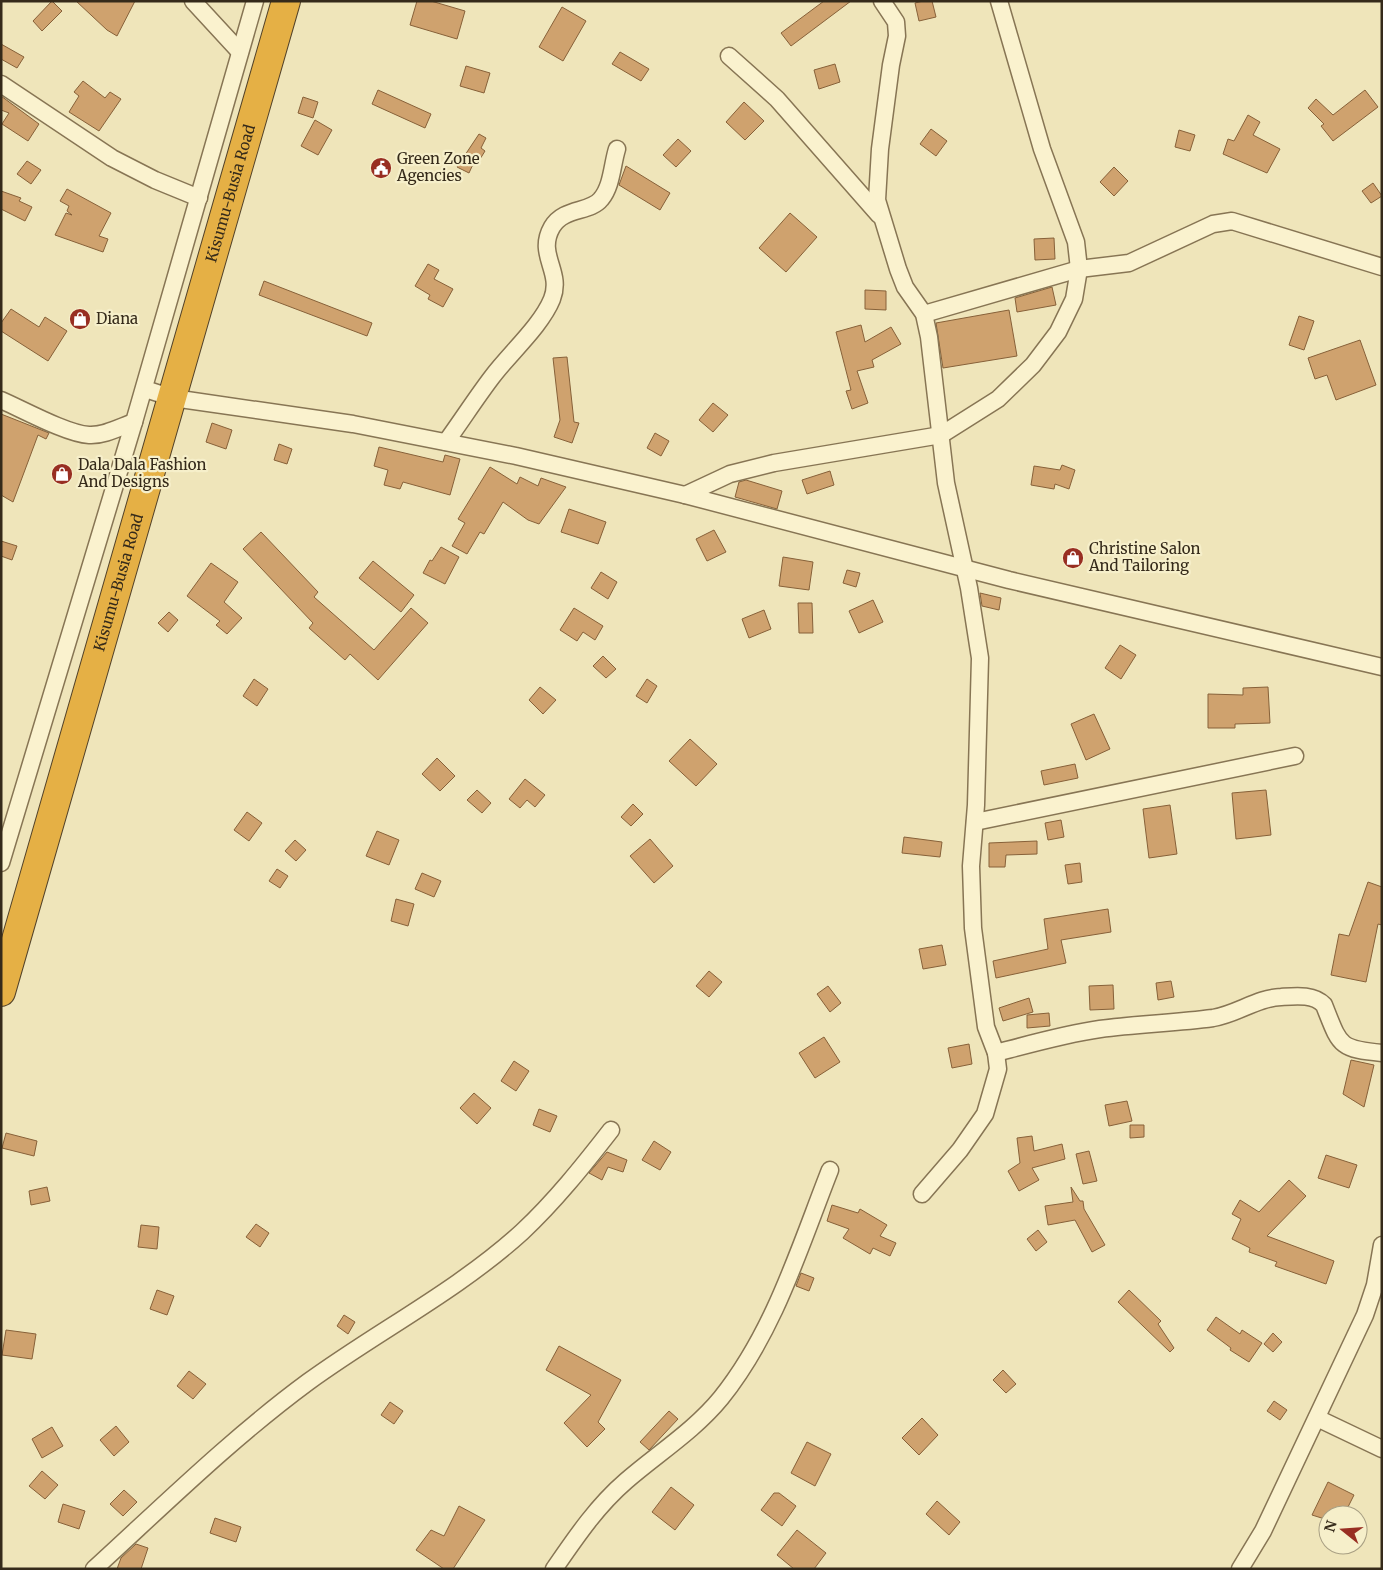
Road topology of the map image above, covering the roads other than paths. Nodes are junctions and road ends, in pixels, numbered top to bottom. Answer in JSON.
{"nodes":[{"id":1,"x":193,"y":1,"type":"edge"},
{"id":2,"x":255,"y":1,"type":"edge"},
{"id":3,"x":286,"y":1,"type":"edge"},
{"id":4,"x":882,"y":1,"type":"edge"},
{"id":5,"x":998,"y":1,"type":"edge"},
{"id":6,"x":240,"y":52,"type":"junction"},
{"id":7,"x":728,"y":56,"type":"dead end"},
{"id":8,"x":1,"y":84,"type":"edge"},
{"id":9,"x":617,"y":149,"type":"dead end"},
{"id":10,"x":199,"y":198,"type":"junction"},
{"id":11,"x":881,"y":217,"type":"junction"},
{"id":12,"x":1382,"y":267,"type":"edge"},
{"id":13,"x":1079,"y":269,"type":"junction"},
{"id":14,"x":924,"y":314,"type":"junction"},
{"id":15,"x":145,"y":389,"type":"junction"},
{"id":16,"x":173,"y":398,"type":"junction"},
{"id":17,"x":1,"y":400,"type":"edge"},
{"id":18,"x":134,"y":422,"type":"junction"},
{"id":19,"x":941,"y":435,"type":"junction"},
{"id":20,"x":446,"y":442,"type":"junction"},
{"id":21,"x":685,"y":495,"type":"junction"},
{"id":22,"x":964,"y":568,"type":"junction"},
{"id":23,"x":1382,"y":667,"type":"edge"},
{"id":24,"x":1295,"y":756,"type":"dead end"},
{"id":25,"x":975,"y":822,"type":"junction"},
{"id":26,"x":1,"y":863,"type":"edge"},
{"id":27,"x":1,"y":992,"type":"edge"},
{"id":28,"x":996,"y":1053,"type":"junction"},
{"id":29,"x":1382,"y":1053,"type":"edge"},
{"id":30,"x":611,"y":1130,"type":"dead end"},
{"id":31,"x":830,"y":1170,"type":"dead end"},
{"id":32,"x":922,"y":1194,"type":"dead end"},
{"id":33,"x":1382,"y":1245,"type":"edge"},
{"id":34,"x":1317,"y":1418,"type":"junction"},
{"id":35,"x":1382,"y":1449,"type":"edge"},
{"id":36,"x":94,"y":1569,"type":"edge"},
{"id":37,"x":554,"y":1569,"type":"edge"},
{"id":38,"x":1240,"y":1569,"type":"edge"}],
"edges":[{"from":1,"to":6,"type":"street"},
{"from":2,"to":6,"type":"street"},
{"from":3,"to":16,"type":"highway","name":"Kisumu-Busia Road"},
{"from":4,"to":11,"type":"street"},
{"from":5,"to":13,"type":"street"},
{"from":6,"to":10,"type":"street"},
{"from":7,"to":11,"type":"street"},
{"from":8,"to":10,"type":"street"},
{"from":9,"to":20,"type":"street"},
{"from":10,"to":15,"type":"street"},
{"from":11,"to":14,"type":"street"},
{"from":12,"to":13,"type":"street"},
{"from":13,"to":14,"type":"street"},
{"from":13,"to":19,"type":"street"},
{"from":14,"to":19,"type":"street"},
{"from":15,"to":16,"type":"street"},
{"from":15,"to":18,"type":"street"},
{"from":16,"to":20,"type":"street"},
{"from":16,"to":27,"type":"highway","name":"Kisumu-Busia Road"},
{"from":17,"to":18,"type":"street"},
{"from":18,"to":26,"type":"street"},
{"from":19,"to":21,"type":"street"},
{"from":19,"to":22,"type":"street"},
{"from":20,"to":21,"type":"street"},
{"from":21,"to":22,"type":"street"},
{"from":22,"to":23,"type":"street"},
{"from":22,"to":25,"type":"street"},
{"from":24,"to":25,"type":"street"},
{"from":25,"to":28,"type":"street"},
{"from":28,"to":29,"type":"street"},
{"from":28,"to":32,"type":"street"},
{"from":30,"to":36,"type":"street"},
{"from":31,"to":37,"type":"street"},
{"from":33,"to":34,"type":"street"},
{"from":34,"to":35,"type":"street"},
{"from":34,"to":38,"type":"street"}]}
